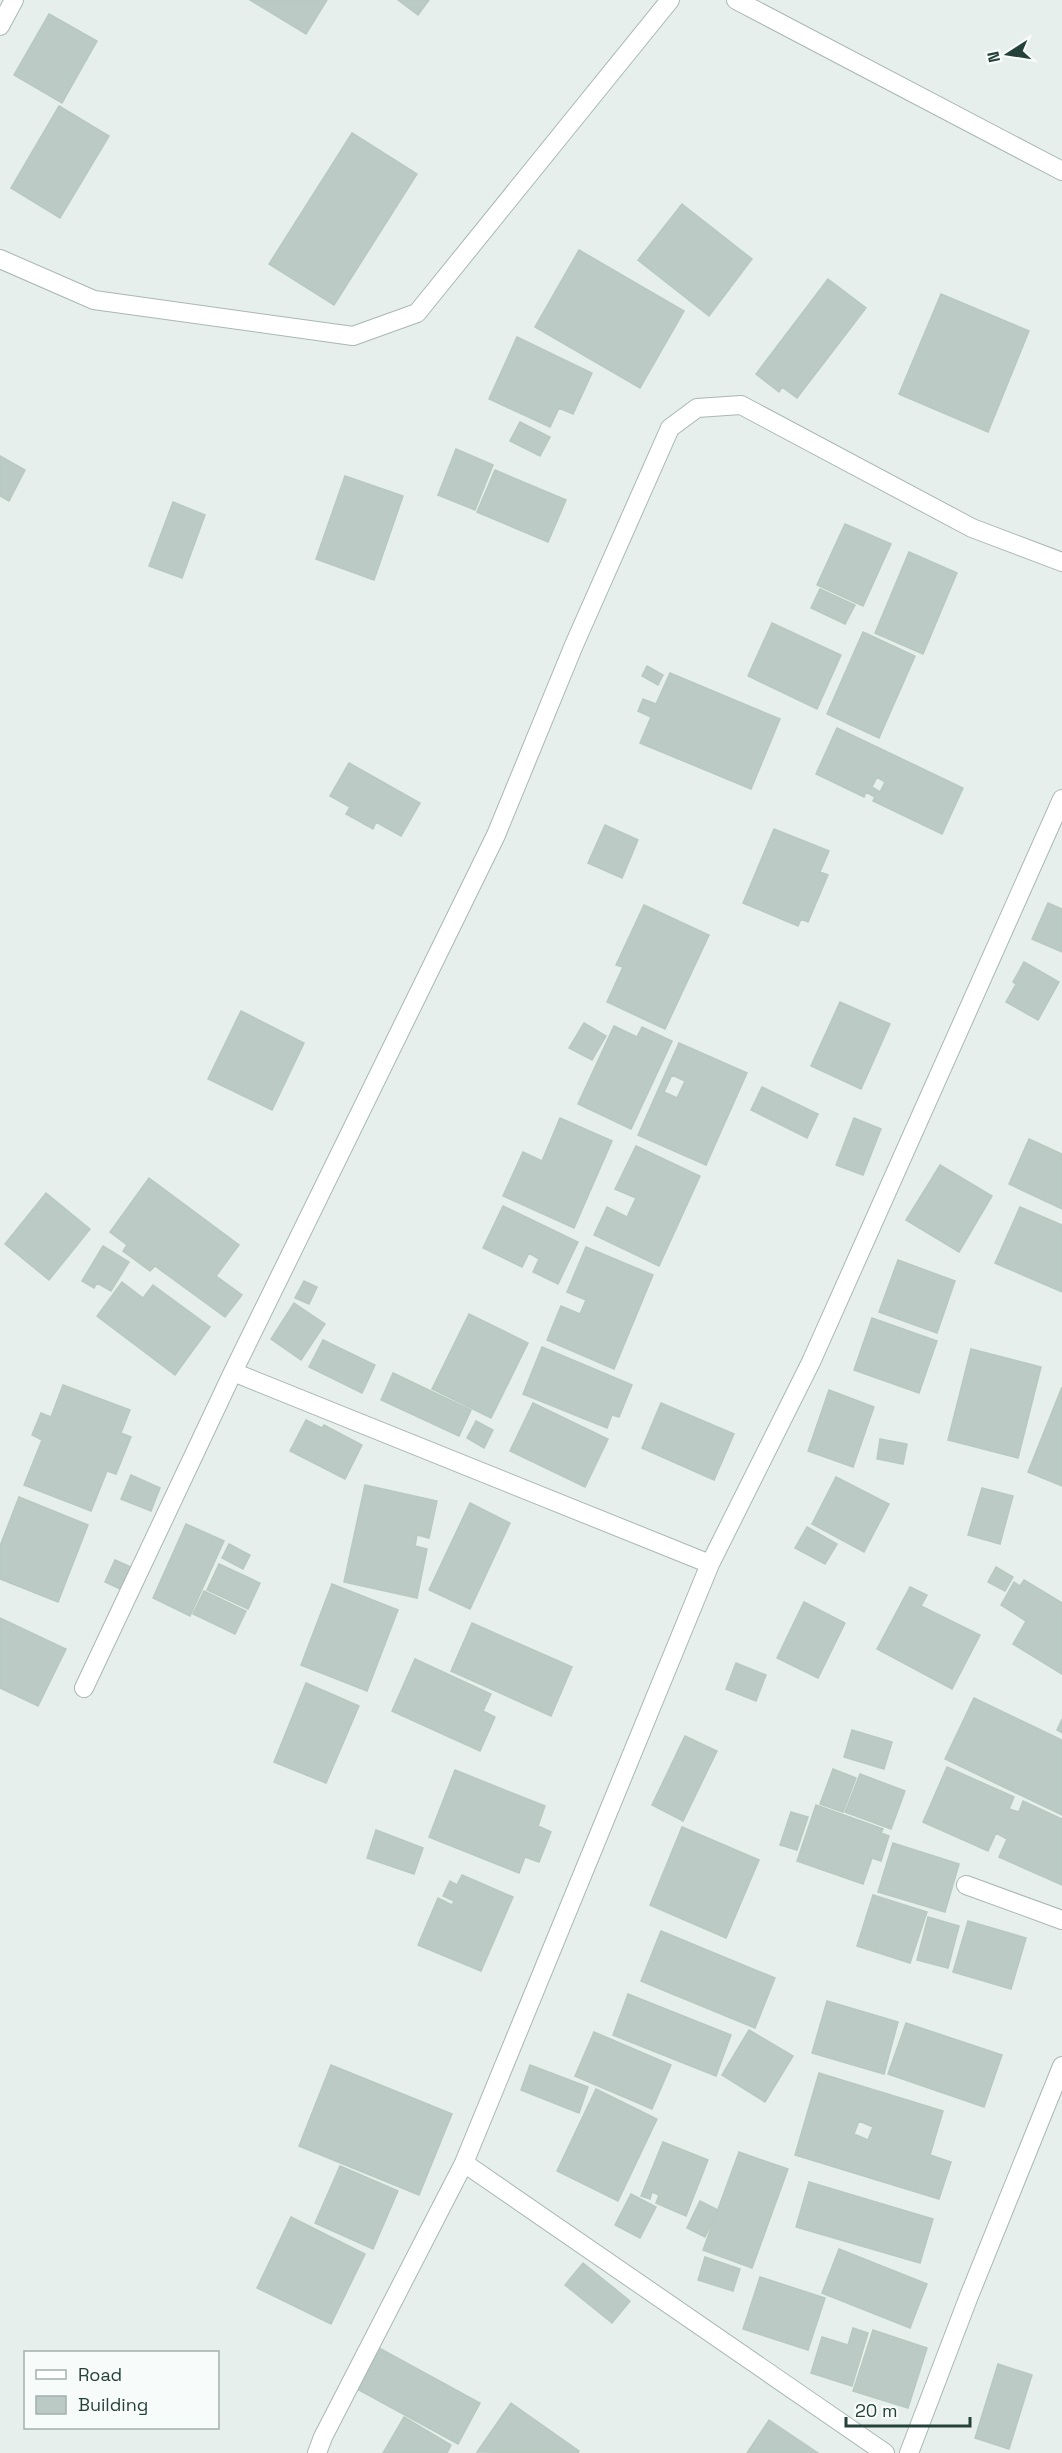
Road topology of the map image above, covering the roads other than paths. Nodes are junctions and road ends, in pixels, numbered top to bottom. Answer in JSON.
{"nodes":[{"id":1,"x":14,"y":0,"type":"edge"},
{"id":2,"x":670,"y":0,"type":"edge"},
{"id":3,"x":736,"y":0,"type":"edge"},
{"id":4,"x":0,"y":26,"type":"edge"},
{"id":5,"x":1062,"y":171,"type":"edge"},
{"id":6,"x":0,"y":259,"type":"edge"},
{"id":7,"x":1062,"y":562,"type":"edge"},
{"id":8,"x":1062,"y":799,"type":"edge"},
{"id":9,"x":232,"y":1372,"type":"junction"},
{"id":10,"x":710,"y":1563,"type":"junction"},
{"id":11,"x":84,"y":1688,"type":"dead end"},
{"id":12,"x":966,"y":1885,"type":"dead end"},
{"id":13,"x":1062,"y":1920,"type":"edge"},
{"id":14,"x":1062,"y":2066,"type":"edge"},
{"id":15,"x":464,"y":2163,"type":"junction"},
{"id":16,"x":317,"y":2453,"type":"edge"},
{"id":17,"x":885,"y":2453,"type":"edge"},
{"id":18,"x":909,"y":2453,"type":"edge"}],
"edges":[{"from":1,"to":4,"type":"street"},
{"from":2,"to":6,"type":"street"},
{"from":3,"to":5,"type":"street"},
{"from":7,"to":9,"type":"street"},
{"from":8,"to":10,"type":"street"},
{"from":9,"to":10,"type":"street"},
{"from":9,"to":11,"type":"street"},
{"from":10,"to":15,"type":"street"},
{"from":12,"to":13,"type":"street"},
{"from":14,"to":18,"type":"street"},
{"from":15,"to":16,"type":"street"},
{"from":15,"to":17,"type":"street"}]}
